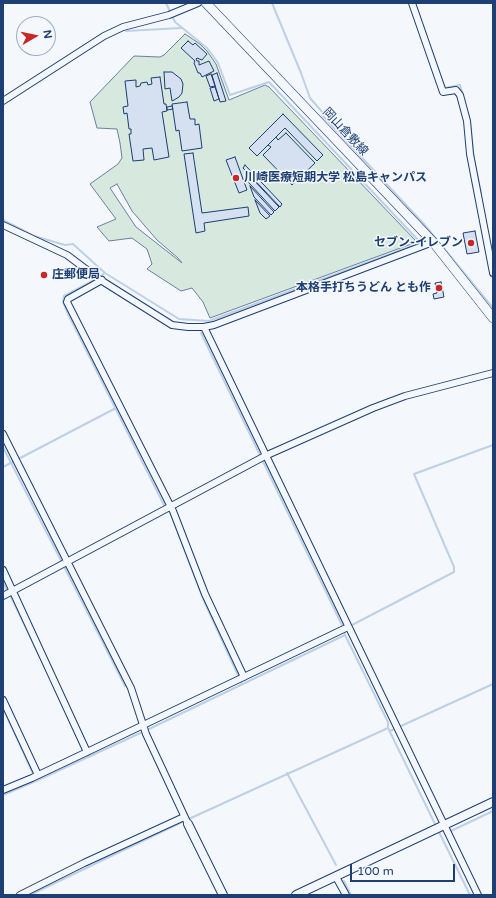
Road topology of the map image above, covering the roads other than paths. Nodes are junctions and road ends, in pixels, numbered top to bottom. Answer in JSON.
{"nodes":[{"id":1,"x":198,"y":3,"type":"edge"},
{"id":2,"x":206,"y":3,"type":"edge"},
{"id":3,"x":412,"y":3,"type":"edge"},
{"id":4,"x":3,"y":101,"type":"edge"},
{"id":5,"x":3,"y":225,"type":"edge"},
{"id":6,"x":433,"y":242,"type":"junction"},
{"id":7,"x":493,"y":273,"type":"edge"},
{"id":8,"x":100,"y":279,"type":"junction"},
{"id":9,"x":492,"y":316,"type":"edge"},
{"id":10,"x":204,"y":327,"type":"junction"},
{"id":11,"x":493,"y":373,"type":"edge"},
{"id":12,"x":3,"y":434,"type":"edge"},
{"id":13,"x":262,"y":457,"type":"junction"},
{"id":14,"x":168,"y":508,"type":"junction"},
{"id":15,"x":65,"y":563,"type":"junction"},
{"id":16,"x":3,"y":570,"type":"edge"},
{"id":17,"x":14,"y":591,"type":"junction"},
{"id":18,"x":3,"y":596,"type":"edge"},
{"id":19,"x":345,"y":629,"type":"junction"},
{"id":20,"x":241,"y":678,"type":"junction"},
{"id":21,"x":3,"y":700,"type":"edge"},
{"id":22,"x":144,"y":729,"type":"junction"},
{"id":23,"x":87,"y":752,"type":"junction"},
{"id":24,"x":36,"y":776,"type":"junction"},
{"id":25,"x":3,"y":790,"type":"edge"},
{"id":26,"x":493,"y":802,"type":"edge"},
{"id":27,"x":186,"y":820,"type":"junction"},
{"id":28,"x":439,"y":827,"type":"junction"},
{"id":29,"x":336,"y":876,"type":"junction"},
{"id":30,"x":20,"y":895,"type":"edge"},
{"id":31,"x":222,"y":895,"type":"edge"},
{"id":32,"x":296,"y":895,"type":"edge"},
{"id":33,"x":346,"y":895,"type":"edge"},
{"id":34,"x":478,"y":895,"type":"edge"}],
"edges":[{"from":1,"to":4,"type":"street"},
{"from":2,"to":6,"type":"main road","name":"岡山倉敷線"},
{"from":3,"to":7,"type":"street"},
{"from":5,"to":8,"type":"street"},
{"from":6,"to":9,"type":"main road","name":"岡山倉敷線"},
{"from":6,"to":10,"type":"street"},
{"from":8,"to":10,"type":"street"},
{"from":8,"to":14,"type":"street"},
{"from":10,"to":13,"type":"street"},
{"from":11,"to":13,"type":"street"},
{"from":12,"to":15,"type":"street"},
{"from":13,"to":14,"type":"street"},
{"from":13,"to":19,"type":"street"},
{"from":14,"to":15,"type":"street"},
{"from":14,"to":20,"type":"street"},
{"from":15,"to":17,"type":"street"},
{"from":15,"to":22,"type":"street"},
{"from":16,"to":17,"type":"street"},
{"from":17,"to":18,"type":"street"},
{"from":17,"to":23,"type":"street"},
{"from":19,"to":20,"type":"street"},
{"from":19,"to":28,"type":"street"},
{"from":20,"to":22,"type":"street"},
{"from":21,"to":24,"type":"street"},
{"from":22,"to":23,"type":"street"},
{"from":22,"to":27,"type":"street"},
{"from":23,"to":24,"type":"street"},
{"from":24,"to":25,"type":"street"},
{"from":26,"to":28,"type":"street"},
{"from":27,"to":30,"type":"street"},
{"from":27,"to":31,"type":"street"},
{"from":28,"to":29,"type":"street"},
{"from":28,"to":34,"type":"street"},
{"from":29,"to":32,"type":"street"},
{"from":29,"to":33,"type":"street"}]}
